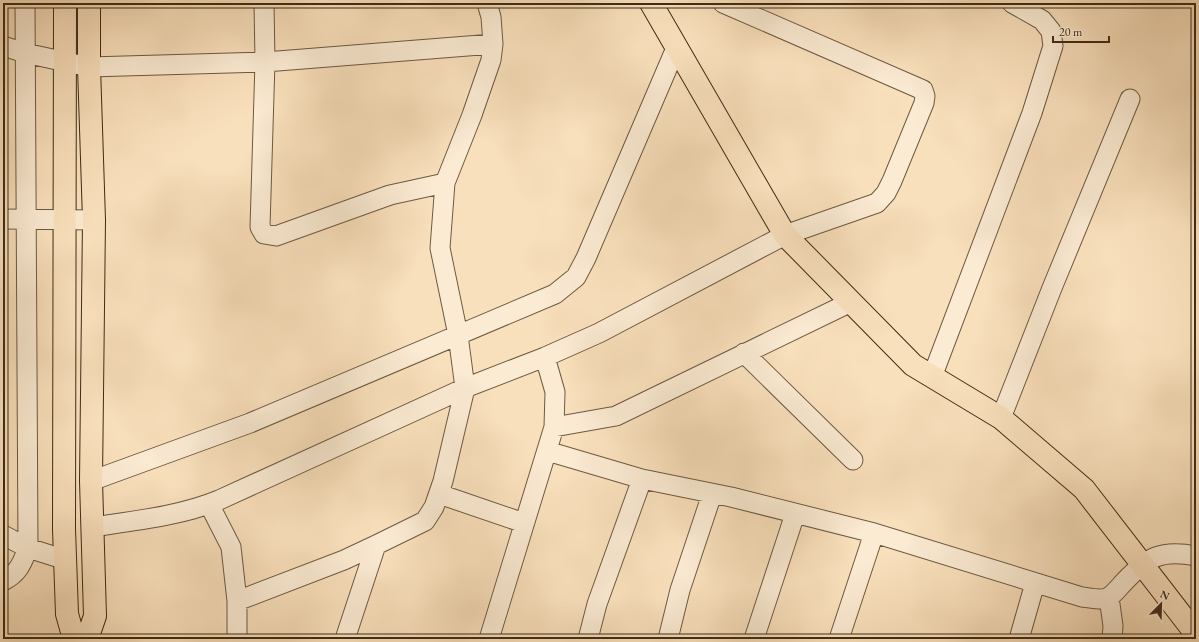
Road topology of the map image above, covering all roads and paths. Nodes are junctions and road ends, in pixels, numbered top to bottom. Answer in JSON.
{"nodes":[{"id":1,"x":25,"y":3,"type":"edge"},
{"id":2,"x":65,"y":3,"type":"edge"},
{"id":3,"x":89,"y":3,"type":"edge"},
{"id":4,"x":264,"y":3,"type":"edge"},
{"id":5,"x":487,"y":3,"type":"edge"},
{"id":6,"x":651,"y":3,"type":"edge"},
{"id":7,"x":722,"y":3,"type":"edge"},
{"id":8,"x":1012,"y":3,"type":"edge"},
{"id":9,"x":493,"y":44,"type":"junction"},
{"id":10,"x":3,"y":46,"type":"edge"},
{"id":11,"x":676,"y":48,"type":"junction"},
{"id":12,"x":25,"y":53,"type":"junction"},
{"id":13,"x":65,"y":62,"type":"junction"},
{"id":14,"x":265,"y":62,"type":"junction"},
{"id":15,"x":89,"y":67,"type":"junction"},
{"id":16,"x":1130,"y":99,"type":"dead end"},
{"id":17,"x":445,"y":183,"type":"junction"},
{"id":18,"x":3,"y":219,"type":"edge"},
{"id":19,"x":27,"y":220,"type":"junction"},
{"id":20,"x":64,"y":220,"type":"junction"},
{"id":21,"x":94,"y":220,"type":"junction"},
{"id":22,"x":785,"y":235,"type":"junction"},
{"id":23,"x":851,"y":302,"type":"junction"},
{"id":24,"x":458,"y":335,"type":"junction"},
{"id":25,"x":744,"y":354,"type":"junction"},
{"id":26,"x":545,"y":357,"type":"junction"},
{"id":27,"x":932,"y":377,"type":"junction"},
{"id":28,"x":465,"y":388,"type":"junction"},
{"id":29,"x":1001,"y":418,"type":"junction"},
{"id":30,"x":554,"y":427,"type":"junction"},
{"id":31,"x":547,"y":451,"type":"junction"},
{"id":32,"x":853,"y":460,"type":"dead end"},
{"id":33,"x":642,"y":479,"type":"junction"},
{"id":34,"x":91,"y":481,"type":"junction"},
{"id":35,"x":439,"y":494,"type":"junction"},
{"id":36,"x":712,"y":494,"type":"junction"},
{"id":37,"x":208,"y":504,"type":"junction"},
{"id":38,"x":795,"y":514,"type":"junction"},
{"id":39,"x":524,"y":523,"type":"junction"},
{"id":40,"x":92,"y":527,"type":"junction"},
{"id":41,"x":874,"y":533,"type":"junction"},
{"id":42,"x":3,"y":535,"type":"edge"},
{"id":43,"x":376,"y":545,"type":"junction"},
{"id":44,"x":28,"y":548,"type":"junction"},
{"id":45,"x":1196,"y":556,"type":"edge"},
{"id":46,"x":66,"y":560,"type":"junction"},
{"id":47,"x":1142,"y":564,"type":"junction"},
{"id":48,"x":3,"y":581,"type":"edge"},
{"id":49,"x":1035,"y":583,"type":"junction"},
{"id":50,"x":1109,"y":597,"type":"junction"},
{"id":51,"x":237,"y":601,"type":"junction"},
{"id":52,"x":1196,"y":634,"type":"edge"},
{"id":53,"x":350,"y":638,"type":"edge"},
{"id":54,"x":74,"y":639,"type":"edge"},
{"id":55,"x":87,"y":639,"type":"edge"},
{"id":56,"x":237,"y":639,"type":"edge"},
{"id":57,"x":488,"y":639,"type":"edge"},
{"id":58,"x":588,"y":639,"type":"edge"},
{"id":59,"x":668,"y":639,"type":"edge"},
{"id":60,"x":754,"y":639,"type":"edge"},
{"id":61,"x":839,"y":639,"type":"edge"},
{"id":62,"x":1019,"y":639,"type":"edge"},
{"id":63,"x":1112,"y":639,"type":"edge"}],
"edges":[{"from":1,"to":12,"type":"street"},
{"from":2,"to":13,"type":"main road"},
{"from":3,"to":15,"type":"main road"},
{"from":4,"to":14,"type":"street"},
{"from":5,"to":9,"type":"street"},
{"from":6,"to":11,"type":"main road"},
{"from":7,"to":22,"type":"street"},
{"from":8,"to":27,"type":"street"},
{"from":9,"to":14,"type":"street"},
{"from":9,"to":17,"type":"street"},
{"from":10,"to":12,"type":"street"},
{"from":11,"to":22,"type":"main road"},
{"from":11,"to":24,"type":"street"},
{"from":12,"to":13,"type":"street"},
{"from":12,"to":19,"type":"street"},
{"from":13,"to":15,"type":"street"},
{"from":13,"to":20,"type":"main road"},
{"from":14,"to":15,"type":"street"},
{"from":14,"to":17,"type":"street"},
{"from":15,"to":21,"type":"main road"},
{"from":16,"to":29,"type":"street"},
{"from":17,"to":24,"type":"street"},
{"from":18,"to":19,"type":"street"},
{"from":19,"to":20,"type":"street"},
{"from":19,"to":44,"type":"street"},
{"from":20,"to":21,"type":"street"},
{"from":20,"to":46,"type":"main road"},
{"from":21,"to":34,"type":"main road"},
{"from":22,"to":23,"type":"main road"},
{"from":22,"to":26,"type":"street"},
{"from":23,"to":25,"type":"street"},
{"from":23,"to":27,"type":"main road"},
{"from":24,"to":28,"type":"street"},
{"from":24,"to":34,"type":"street"},
{"from":25,"to":30,"type":"street"},
{"from":25,"to":32,"type":"street"},
{"from":26,"to":28,"type":"street"},
{"from":26,"to":30,"type":"street"},
{"from":27,"to":29,"type":"main road"},
{"from":28,"to":35,"type":"street"},
{"from":28,"to":37,"type":"street"},
{"from":29,"to":47,"type":"main road"},
{"from":30,"to":31,"type":"street"},
{"from":31,"to":33,"type":"street"},
{"from":31,"to":39,"type":"street"},
{"from":33,"to":36,"type":"street"},
{"from":33,"to":58,"type":"street"},
{"from":34,"to":40,"type":"main road"},
{"from":35,"to":39,"type":"street"},
{"from":35,"to":43,"type":"street"},
{"from":36,"to":38,"type":"street"},
{"from":36,"to":59,"type":"street"},
{"from":37,"to":40,"type":"street"},
{"from":37,"to":51,"type":"street"},
{"from":38,"to":41,"type":"street"},
{"from":38,"to":60,"type":"street"},
{"from":39,"to":57,"type":"street"},
{"from":40,"to":55,"type":"main road"},
{"from":41,"to":49,"type":"street"},
{"from":41,"to":61,"type":"street"},
{"from":42,"to":44,"type":"street"},
{"from":43,"to":51,"type":"street"},
{"from":43,"to":53,"type":"street"},
{"from":44,"to":46,"type":"street"},
{"from":44,"to":48,"type":"street"},
{"from":45,"to":47,"type":"street"},
{"from":46,"to":54,"type":"main road"},
{"from":47,"to":50,"type":"street"},
{"from":47,"to":52,"type":"main road"},
{"from":49,"to":50,"type":"street"},
{"from":49,"to":62,"type":"street"},
{"from":50,"to":63,"type":"street"},
{"from":51,"to":56,"type":"street"}]}
